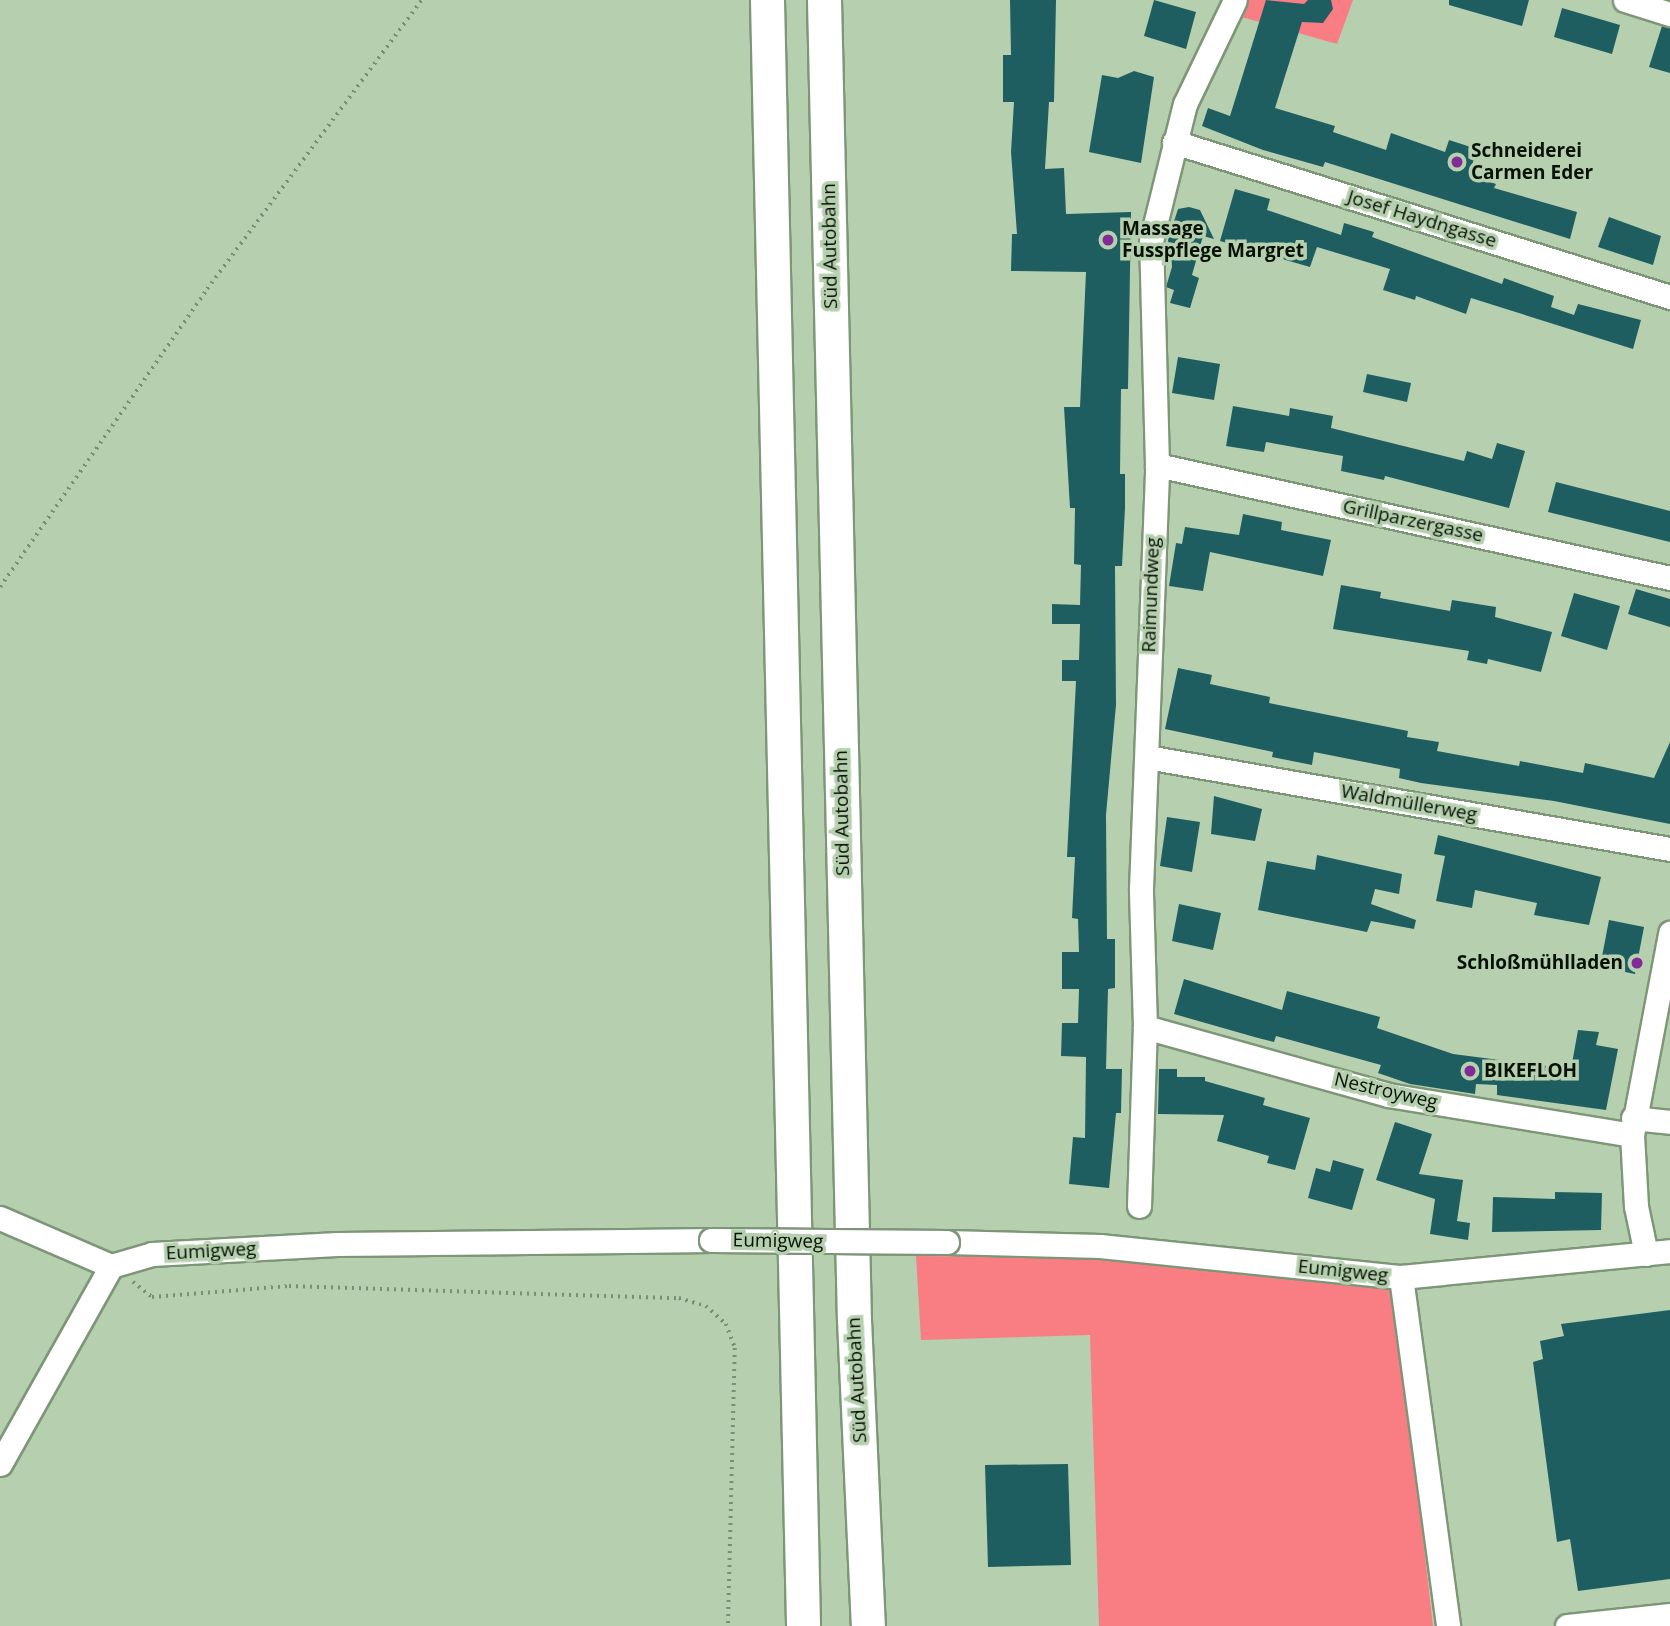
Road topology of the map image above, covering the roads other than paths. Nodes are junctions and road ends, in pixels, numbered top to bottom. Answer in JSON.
{"nodes":[{"id":1,"x":767,"y":0,"type":"edge"},
{"id":2,"x":824,"y":0,"type":"edge"},
{"id":3,"x":1235,"y":0,"type":"edge"},
{"id":4,"x":1625,"y":0,"type":"edge"},
{"id":5,"x":1670,"y":14,"type":"edge"},
{"id":6,"x":1174,"y":142,"type":"junction"},
{"id":7,"x":1670,"y":297,"type":"edge"},
{"id":8,"x":1157,"y":465,"type":"junction"},
{"id":9,"x":1670,"y":578,"type":"edge"},
{"id":10,"x":1147,"y":757,"type":"junction"},
{"id":11,"x":1670,"y":849,"type":"edge"},
{"id":12,"x":1670,"y":933,"type":"edge"},
{"id":13,"x":1145,"y":1027,"type":"junction"},
{"id":14,"x":1670,"y":1122,"type":"edge"},
{"id":15,"x":1632,"y":1126,"type":"junction"},
{"id":16,"x":1139,"y":1206,"type":"dead end"},
{"id":17,"x":0,"y":1218,"type":"edge"},
{"id":18,"x":1670,"y":1251,"type":"edge"},
{"id":19,"x":1646,"y":1254,"type":"junction"},
{"id":20,"x":111,"y":1266,"type":"junction"},
{"id":21,"x":1401,"y":1277,"type":"junction"},
{"id":22,"x":0,"y":1464,"type":"edge"},
{"id":23,"x":1670,"y":1615,"type":"edge"},
{"id":24,"x":803,"y":1626,"type":"edge"},
{"id":25,"x":868,"y":1626,"type":"edge"},
{"id":26,"x":1448,"y":1626,"type":"edge"},
{"id":27,"x":1567,"y":1626,"type":"edge"}],
"edges":[{"from":1,"to":24,"type":"highway"},
{"from":2,"to":25,"type":"highway","name":"Süd Autobahn"},
{"from":3,"to":6,"type":"street","name":"Raimundweg"},
{"from":4,"to":5,"type":"street"},
{"from":6,"to":7,"type":"street","name":"Josef Haydngasse"},
{"from":6,"to":8,"type":"street","name":"Raimundweg"},
{"from":8,"to":9,"type":"street","name":"Grillparzergasse"},
{"from":8,"to":10,"type":"street","name":"Raimundweg"},
{"from":10,"to":11,"type":"street","name":"Waldmüllerweg"},
{"from":10,"to":13,"type":"street","name":"Raimundweg"},
{"from":12,"to":15,"type":"street"},
{"from":13,"to":15,"type":"street","name":"Nestroyweg"},
{"from":13,"to":16,"type":"street","name":"Raimundweg"},
{"from":14,"to":15,"type":"street","name":"Nestroyweg"},
{"from":15,"to":19,"type":"street"},
{"from":17,"to":20,"type":"street"},
{"from":18,"to":19,"type":"street","name":"Eumigweg"},
{"from":19,"to":21,"type":"street","name":"Eumigweg"},
{"from":20,"to":21,"type":"street","name":"Eumigweg","bridge":true},
{"from":20,"to":22,"type":"street"},
{"from":21,"to":26,"type":"street"},
{"from":23,"to":27,"type":"street"}]}
